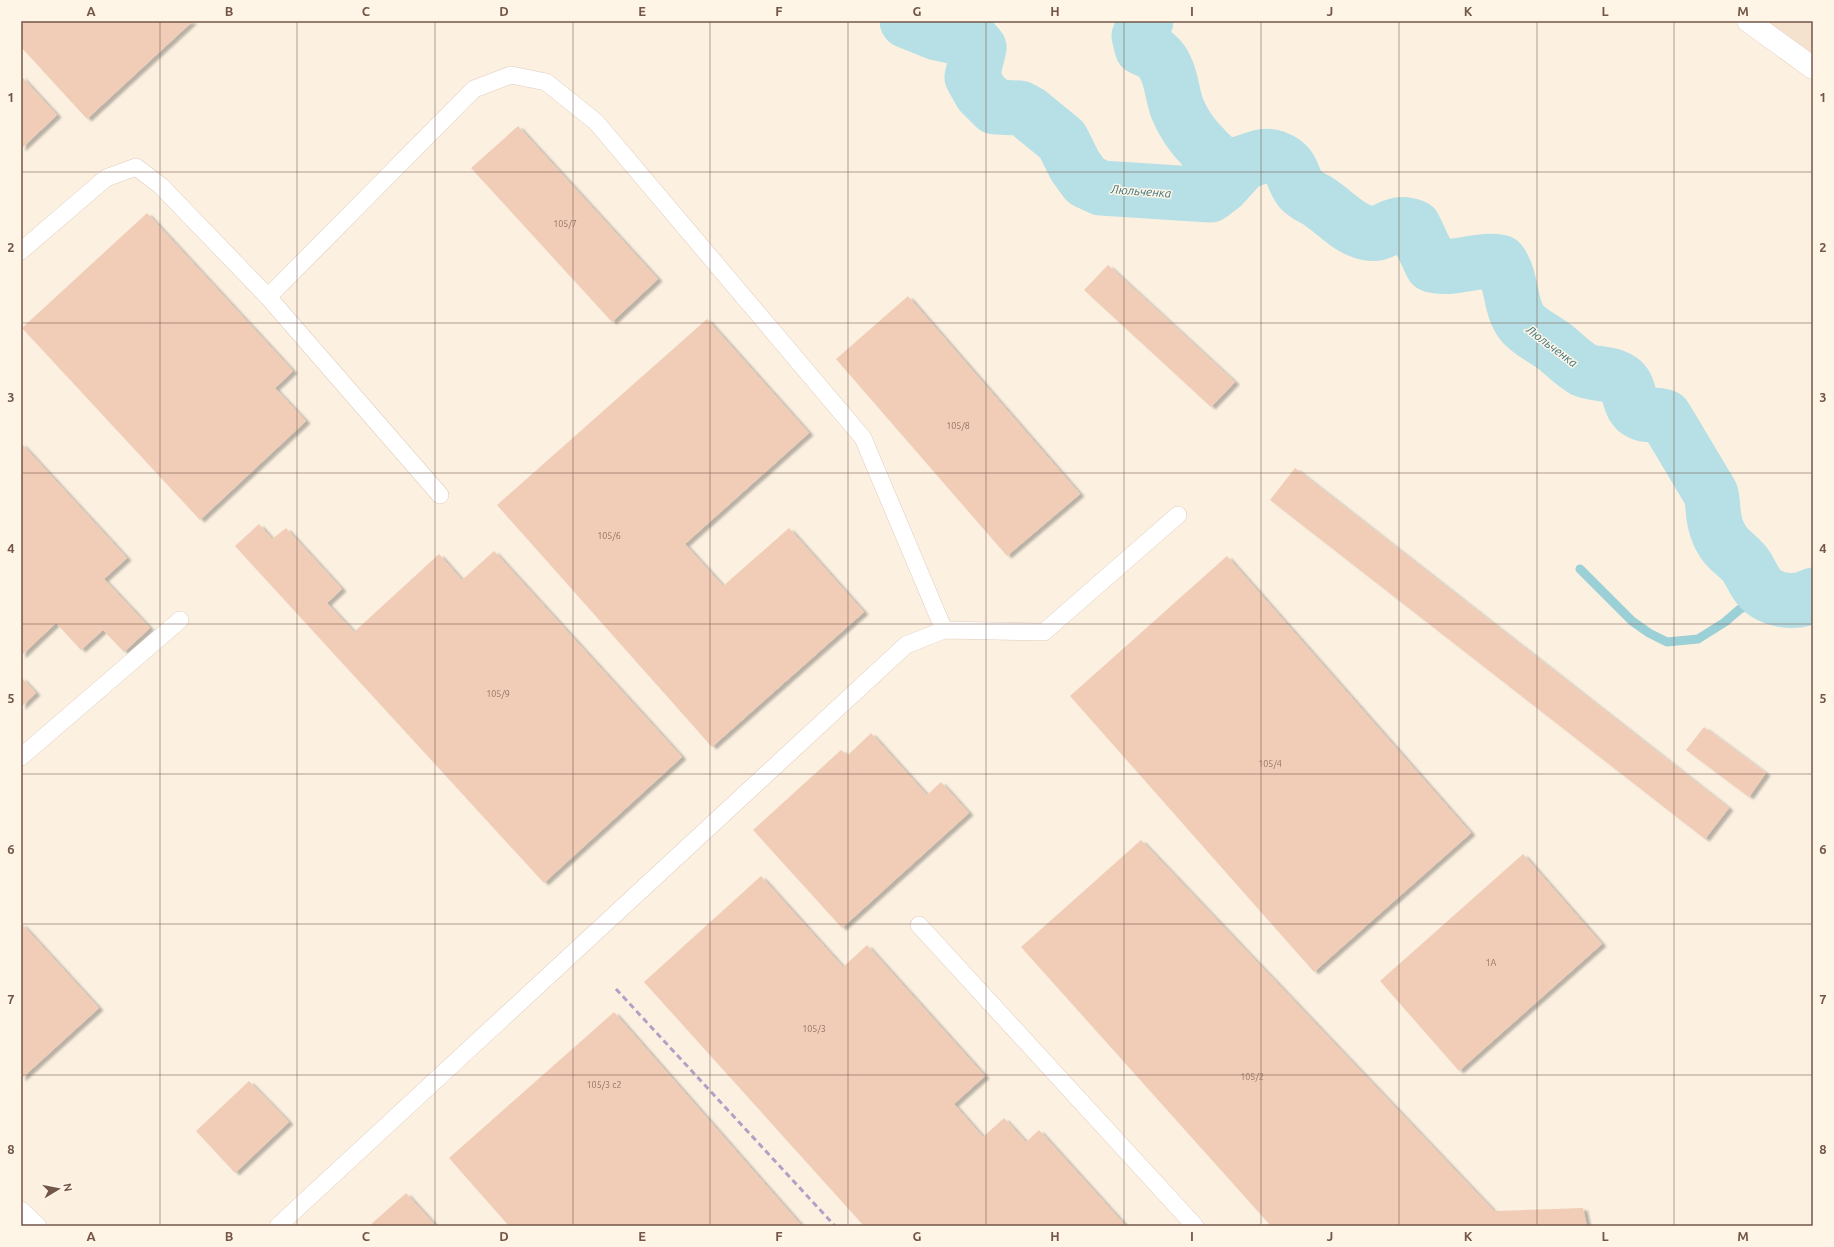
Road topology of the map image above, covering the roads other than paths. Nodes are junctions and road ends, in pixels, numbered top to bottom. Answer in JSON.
{"nodes":[{"id":1,"x":1748,"y":21,"type":"edge"},
{"id":2,"x":1813,"y":68,"type":"edge"},
{"id":3,"x":21,"y":250,"type":"edge"},
{"id":4,"x":268,"y":297,"type":"junction"},
{"id":5,"x":440,"y":495,"type":"dead end"},
{"id":6,"x":1178,"y":515,"type":"dead end"},
{"id":7,"x":180,"y":620,"type":"dead end"},
{"id":8,"x":944,"y":630,"type":"junction"},
{"id":9,"x":21,"y":757,"type":"edge"},
{"id":10,"x":919,"y":925,"type":"dead end"},
{"id":11,"x":21,"y":1210,"type":"edge"},
{"id":12,"x":38,"y":1226,"type":"edge"},
{"id":13,"x":278,"y":1226,"type":"edge"},
{"id":14,"x":1195,"y":1226,"type":"edge"}],
"edges":[{"from":1,"to":2,"type":"street"},
{"from":3,"to":4,"type":"lane"},
{"from":4,"to":5,"type":"lane"},
{"from":4,"to":8,"type":"lane"},
{"from":6,"to":8,"type":"lane"},
{"from":7,"to":9,"type":"lane"},
{"from":8,"to":13,"type":"lane"},
{"from":10,"to":14,"type":"lane"},
{"from":11,"to":12,"type":"lane"}]}
